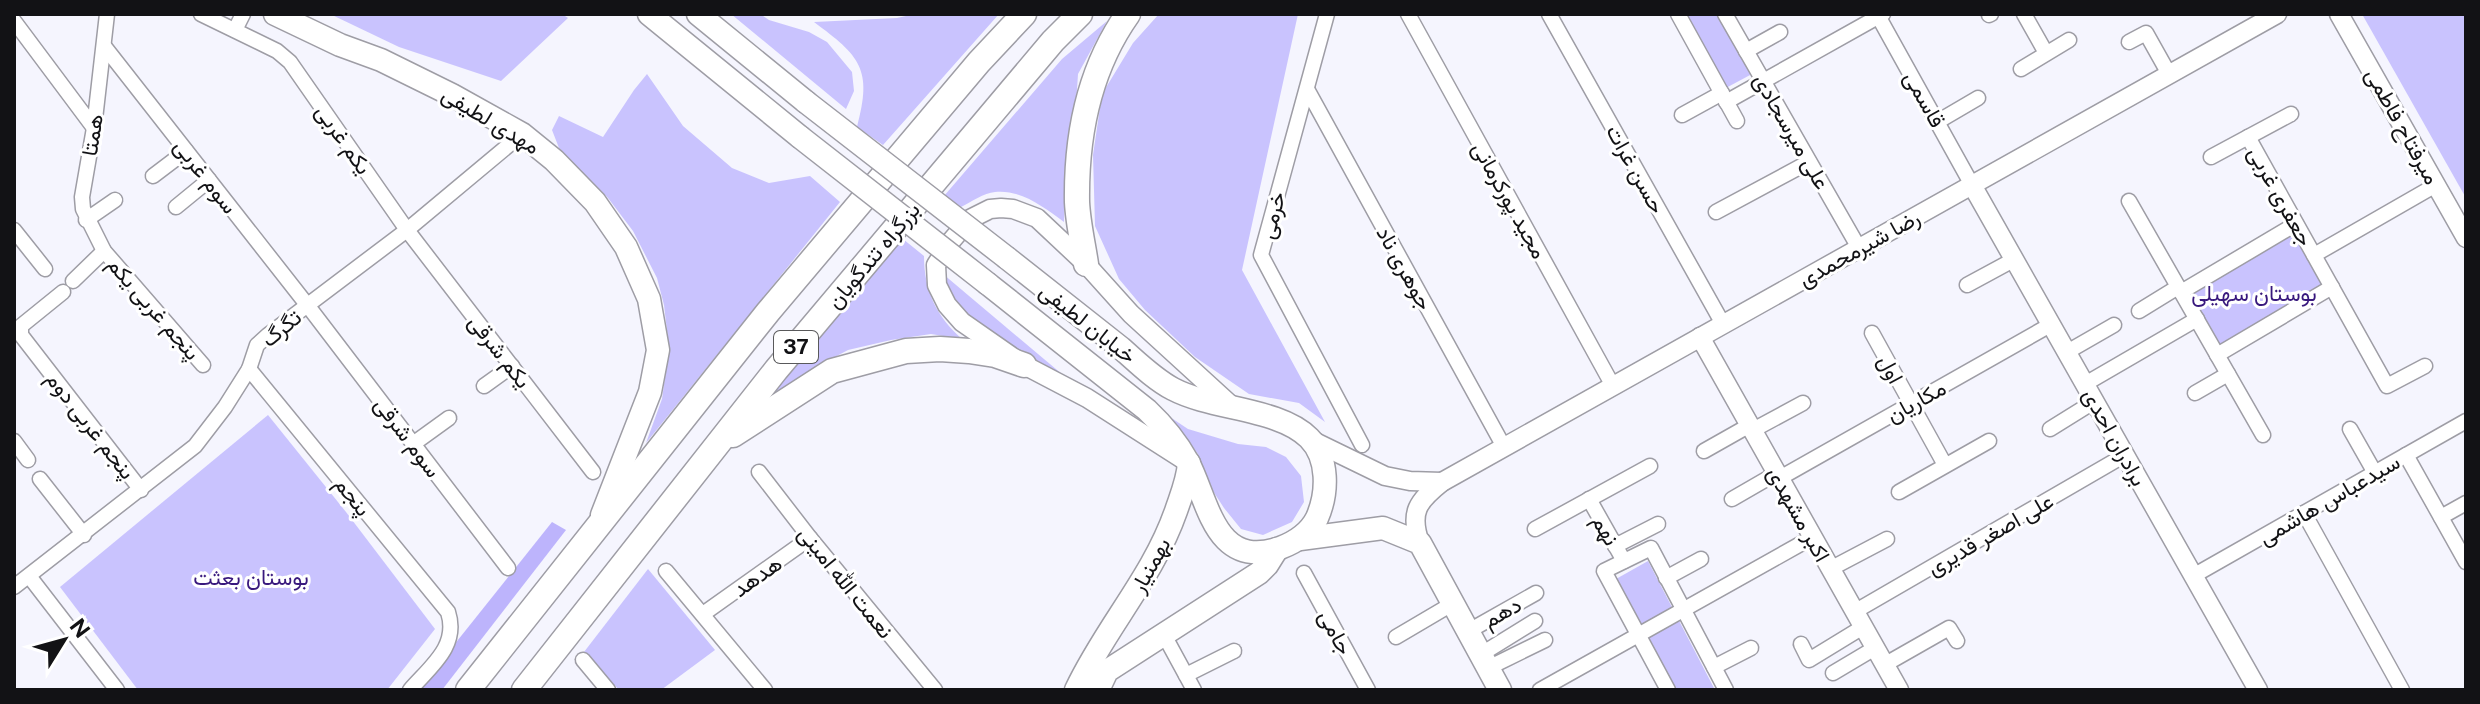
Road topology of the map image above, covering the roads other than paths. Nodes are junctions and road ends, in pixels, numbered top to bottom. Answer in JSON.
{"nodes":[{"id":1,"x":107,"y":14,"type":"edge"},
{"id":2,"x":201,"y":14,"type":"edge"},
{"id":3,"x":243,"y":14,"type":"edge"},
{"id":4,"x":275,"y":14,"type":"edge"},
{"id":5,"x":307,"y":14,"type":"edge"},
{"id":6,"x":649,"y":14,"type":"edge"},
{"id":7,"x":698,"y":14,"type":"edge"},
{"id":8,"x":1024,"y":14,"type":"edge"},
{"id":9,"x":1080,"y":14,"type":"edge"},
{"id":10,"x":1128,"y":14,"type":"edge"},
{"id":11,"x":1327,"y":14,"type":"edge"},
{"id":12,"x":1408,"y":14,"type":"edge"},
{"id":13,"x":1549,"y":14,"type":"edge"},
{"id":14,"x":1678,"y":14,"type":"edge"},
{"id":15,"x":1725,"y":14,"type":"edge"},
{"id":16,"x":2024,"y":14,"type":"edge"},
{"id":17,"x":2277,"y":14,"type":"edge"},
{"id":18,"x":2339,"y":14,"type":"edge"},
{"id":19,"x":1879,"y":15,"type":"edge"},
{"id":20,"x":14,"y":21,"type":"edge"},
{"id":21,"x":235,"y":30,"type":"junction"},
{"id":22,"x":1780,"y":32,"type":"dead end"},
{"id":23,"x":2069,"y":40,"type":"dead end"},
{"id":24,"x":2129,"y":42,"type":"dead end"},
{"id":25,"x":340,"y":45,"type":"junction"},
{"id":26,"x":104,"y":46,"type":"junction"},
{"id":27,"x":1746,"y":51,"type":"junction"},
{"id":28,"x":2046,"y":53,"type":"junction"},
{"id":29,"x":2021,"y":69,"type":"dead end"},
{"id":30,"x":2169,"y":74,"type":"junction"},
{"id":31,"x":1763,"y":81,"type":"junction"},
{"id":32,"x":1307,"y":89,"type":"junction"},
{"id":33,"x":1724,"y":97,"type":"junction"},
{"id":34,"x":1978,"y":98,"type":"dead end"},
{"id":35,"x":2291,"y":114,"type":"dead end"},
{"id":36,"x":1682,"y":115,"type":"dead end"},
{"id":37,"x":1737,"y":121,"type":"dead end"},
{"id":38,"x":1937,"y":122,"type":"junction"},
{"id":39,"x":94,"y":128,"type":"junction"},
{"id":40,"x":522,"y":134,"type":"junction"},
{"id":41,"x":2248,"y":137,"type":"junction"},
{"id":42,"x":186,"y":151,"type":"junction"},
{"id":43,"x":2211,"y":157,"type":"dead end"},
{"id":44,"x":1809,"y":162,"type":"junction"},
{"id":45,"x":153,"y":176,"type":"dead end"},
{"id":46,"x":209,"y":180,"type":"junction"},
{"id":47,"x":1972,"y":185,"type":"junction"},
{"id":48,"x":2436,"y":185,"type":"junction"},
{"id":49,"x":115,"y":200,"type":"dead end"},
{"id":50,"x":2129,"y":201,"type":"dead end"},
{"id":51,"x":176,"y":207,"type":"dead end"},
{"id":52,"x":1716,"y":212,"type":"dead end"},
{"id":53,"x":86,"y":220,"type":"junction"},
{"id":54,"x":2296,"y":224,"type":"junction"},
{"id":55,"x":407,"y":230,"type":"junction"},
{"id":56,"x":14,"y":231,"type":"edge"},
{"id":57,"x":2466,"y":238,"type":"edge"},
{"id":58,"x":1859,"y":248,"type":"junction"},
{"id":59,"x":104,"y":251,"type":"junction"},
{"id":60,"x":2314,"y":255,"type":"junction"},
{"id":61,"x":2015,"y":259,"type":"junction"},
{"id":62,"x":1086,"y":264,"type":"junction"},
{"id":63,"x":45,"y":269,"type":"dead end"},
{"id":64,"x":1967,"y":285,"type":"dead end"},
{"id":65,"x":2332,"y":287,"type":"junction"},
{"id":66,"x":2180,"y":290,"type":"junction"},
{"id":67,"x":308,"y":306,"type":"junction"},
{"id":68,"x":2139,"y":311,"type":"dead end"},
{"id":69,"x":2197,"y":319,"type":"junction"},
{"id":70,"x":1723,"y":324,"type":"junction"},
{"id":71,"x":2052,"y":324,"type":"junction"},
{"id":72,"x":2114,"y":325,"type":"dead end"},
{"id":73,"x":1872,"y":333,"type":"dead end"},
{"id":74,"x":1700,"y":337,"type":"junction"},
{"id":75,"x":2067,"y":352,"type":"junction"},
{"id":76,"x":2217,"y":355,"type":"junction"},
{"id":77,"x":203,"y":365,"type":"dead end"},
{"id":78,"x":1024,"y":365,"type":"junction"},
{"id":79,"x":512,"y":366,"type":"junction"},
{"id":80,"x":2425,"y":366,"type":"dead end"},
{"id":81,"x":249,"y":369,"type":"junction"},
{"id":82,"x":2228,"y":374,"type":"junction"},
{"id":83,"x":2085,"y":384,"type":"junction"},
{"id":84,"x":484,"y":386,"type":"dead end"},
{"id":85,"x":1613,"y":386,"type":"junction"},
{"id":86,"x":2195,"y":393,"type":"dead end"},
{"id":87,"x":2095,"y":401,"type":"junction"},
{"id":88,"x":1803,"y":403,"type":"dead end"},
{"id":89,"x":1910,"y":404,"type":"junction"},
{"id":90,"x":1235,"y":409,"type":"junction"},
{"id":91,"x":449,"y":418,"type":"dead end"},
{"id":92,"x":2466,"y":421,"type":"edge"},
{"id":93,"x":1751,"y":427,"type":"junction"},
{"id":94,"x":2050,"y":429,"type":"dead end"},
{"id":95,"x":2350,"y":429,"type":"dead end"},
{"id":96,"x":2263,"y":435,"type":"dead end"},
{"id":97,"x":1311,"y":440,"type":"junction"},
{"id":98,"x":14,"y":441,"type":"edge"},
{"id":99,"x":1989,"y":441,"type":"dead end"},
{"id":100,"x":413,"y":444,"type":"junction"},
{"id":101,"x":717,"y":445,"type":"junction"},
{"id":102,"x":1362,"y":445,"type":"dead end"},
{"id":103,"x":1504,"y":447,"type":"junction"},
{"id":104,"x":1704,"y":451,"type":"dead end"},
{"id":105,"x":2125,"y":455,"type":"junction"},
{"id":106,"x":2406,"y":455,"type":"junction"},
{"id":107,"x":28,"y":460,"type":"dead end"},
{"id":108,"x":1189,"y":463,"type":"junction"},
{"id":109,"x":1945,"y":465,"type":"junction"},
{"id":110,"x":1650,"y":466,"type":"dead end"},
{"id":111,"x":593,"y":472,"type":"dead end"},
{"id":112,"x":759,"y":472,"type":"dead end"},
{"id":113,"x":2375,"y":473,"type":"junction"},
{"id":114,"x":1778,"y":476,"type":"junction"},
{"id":115,"x":40,"y":479,"type":"dead end"},
{"id":116,"x":1442,"y":482,"type":"junction"},
{"id":117,"x":141,"y":490,"type":"junction"},
{"id":118,"x":1899,"y":492,"type":"dead end"},
{"id":119,"x":1589,"y":499,"type":"junction"},
{"id":120,"x":1732,"y":499,"type":"dead end"},
{"id":121,"x":2466,"y":503,"type":"edge"},
{"id":122,"x":2304,"y":513,"type":"junction"},
{"id":123,"x":2441,"y":517,"type":"junction"},
{"id":124,"x":598,"y":524,"type":"junction"},
{"id":125,"x":1658,"y":524,"type":"dead end"},
{"id":126,"x":1535,"y":529,"type":"dead end"},
{"id":127,"x":84,"y":535,"type":"junction"},
{"id":128,"x":1813,"y":537,"type":"junction"},
{"id":129,"x":810,"y":538,"type":"junction"},
{"id":130,"x":1300,"y":539,"type":"junction"},
{"id":131,"x":1887,"y":539,"type":"dead end"},
{"id":132,"x":1420,"y":543,"type":"junction"},
{"id":133,"x":1615,"y":546,"type":"junction"},
{"id":134,"x":1277,"y":549,"type":"junction"},
{"id":135,"x":1701,"y":559,"type":"dead end"},
{"id":136,"x":1624,"y":561,"type":"junction"},
{"id":137,"x":2466,"y":562,"type":"edge"},
{"id":138,"x":508,"y":568,"type":"dead end"},
{"id":139,"x":1830,"y":569,"type":"junction"},
{"id":140,"x":666,"y":571,"type":"dead end"},
{"id":141,"x":1304,"y":573,"type":"dead end"},
{"id":142,"x":29,"y":576,"type":"junction"},
{"id":143,"x":2193,"y":576,"type":"junction"},
{"id":144,"x":1666,"y":578,"type":"junction"},
{"id":145,"x":14,"y":587,"type":"edge"},
{"id":146,"x":1536,"y":593,"type":"dead end"},
{"id":147,"x":1452,"y":604,"type":"junction"},
{"id":148,"x":1683,"y":610,"type":"junction"},
{"id":149,"x":703,"y":614,"type":"junction"},
{"id":150,"x":1859,"y":619,"type":"junction"},
{"id":151,"x":1535,"y":621,"type":"dead end"},
{"id":152,"x":1950,"y":629,"type":"dead end"},
{"id":153,"x":1467,"y":632,"type":"junction"},
{"id":154,"x":1163,"y":633,"type":"junction"},
{"id":155,"x":1637,"y":635,"type":"junction"},
{"id":156,"x":1396,"y":637,"type":"dead end"},
{"id":157,"x":1545,"y":640,"type":"dead end"},
{"id":158,"x":1801,"y":644,"type":"dead end"},
{"id":159,"x":1751,"y":648,"type":"dead end"},
{"id":160,"x":1234,"y":651,"type":"dead end"},
{"id":161,"x":1880,"y":656,"type":"junction"},
{"id":162,"x":583,"y":660,"type":"dead end"},
{"id":163,"x":1484,"y":662,"type":"junction"},
{"id":164,"x":1714,"y":667,"type":"junction"},
{"id":165,"x":1833,"y":673,"type":"dead end"},
{"id":166,"x":1186,"y":675,"type":"junction"},
{"id":167,"x":1103,"y":677,"type":"edge"},
{"id":168,"x":117,"y":690,"type":"edge"},
{"id":169,"x":410,"y":690,"type":"edge"},
{"id":170,"x":468,"y":690,"type":"edge"},
{"id":171,"x":524,"y":690,"type":"edge"},
{"id":172,"x":608,"y":690,"type":"edge"},
{"id":173,"x":765,"y":690,"type":"edge"},
{"id":174,"x":935,"y":690,"type":"edge"},
{"id":175,"x":1076,"y":690,"type":"edge"},
{"id":176,"x":1194,"y":690,"type":"edge"},
{"id":177,"x":1366,"y":690,"type":"edge"},
{"id":178,"x":1500,"y":690,"type":"edge"},
{"id":179,"x":1540,"y":690,"type":"edge"},
{"id":180,"x":1668,"y":690,"type":"edge"},
{"id":181,"x":1726,"y":690,"type":"edge"},
{"id":182,"x":1899,"y":690,"type":"edge"},
{"id":183,"x":2258,"y":690,"type":"edge"},
{"id":184,"x":2402,"y":690,"type":"edge"}],
"edges":[{"from":1,"to":26,"type":"street","name":"همتا"},
{"from":2,"to":21,"type":"street"},
{"from":3,"to":21,"type":"street"},
{"from":4,"to":25,"type":"main road","name":"مهدی لطیفی"},
{"from":5,"to":25,"type":"main road"},
{"from":6,"to":108,"type":"main road","name":"خیابان لطیفی","bridge":true},
{"from":7,"to":90,"type":"main road","name":"خیابان لطیفی","bridge":true},
{"from":8,"to":124,"type":"highway","name":"بزرگراه تندگویان","number":"37"},
{"from":9,"to":101,"type":"highway","name":"بزرگراه تندگویان","number":"37"},
{"from":10,"to":62,"type":"highway"},
{"from":11,"to":32,"type":"street","name":"خرمی"},
{"from":12,"to":85,"type":"street","name":"مجید پورکرمانی"},
{"from":13,"to":70,"type":"street","name":"حسن غرات"},
{"from":14,"to":33,"type":"street"},
{"from":15,"to":27,"type":"street","name":"علی میرسجادی"},
{"from":16,"to":28,"type":"street"},
{"from":17,"to":30,"type":"street","name":"رضا شیرمحمدی"},
{"from":18,"to":48,"type":"street","name":"میرفتاح فاطمی"},
{"from":19,"to":31,"type":"street"},
{"from":19,"to":38,"type":"street","name":"قاسمی"},
{"from":20,"to":39,"type":"street"},
{"from":21,"to":55,"type":"street","name":"یکم غربی"},
{"from":22,"to":27,"type":"street"},
{"from":23,"to":28,"type":"street"},
{"from":24,"to":30,"type":"street"},
{"from":25,"to":40,"type":"main road","name":"مهدی لطیفی"},
{"from":26,"to":39,"type":"street","name":"همتا"},
{"from":26,"to":42,"type":"street","name":"سوم غربی"},
{"from":27,"to":31,"type":"street","name":"علی میرسجادی"},
{"from":28,"to":29,"type":"street"},
{"from":30,"to":47,"type":"street","name":"رضا شیرمحمدی"},
{"from":31,"to":33,"type":"street"},
{"from":31,"to":44,"type":"street","name":"علی میرسجادی"},
{"from":32,"to":102,"type":"street","name":"خرمی"},
{"from":32,"to":103,"type":"street","name":"جوهری ناد"},
{"from":33,"to":36,"type":"street"},
{"from":33,"to":37,"type":"street"},
{"from":34,"to":38,"type":"street"},
{"from":35,"to":41,"type":"street"},
{"from":38,"to":47,"type":"street","name":"قاسمی"},
{"from":39,"to":53,"type":"street","name":"همتا"},
{"from":40,"to":55,"type":"street","name":"تگرگ"},
{"from":40,"to":124,"type":"main road","name":"مهدی لطیفی"},
{"from":41,"to":43,"type":"street"},
{"from":41,"to":54,"type":"street","name":"جعفری غربی"},
{"from":42,"to":45,"type":"street"},
{"from":42,"to":46,"type":"street","name":"سوم غربی"},
{"from":44,"to":52,"type":"street"},
{"from":44,"to":58,"type":"street","name":"علی میرسجادی"},
{"from":46,"to":51,"type":"street"},
{"from":46,"to":67,"type":"street","name":"سوم غربی"},
{"from":47,"to":58,"type":"street","name":"رضا شیرمحمدی"},
{"from":47,"to":61,"type":"street","name":"برادران احدی"},
{"from":48,"to":57,"type":"street","name":"میرفتاح فاطمی"},
{"from":48,"to":60,"type":"street"},
{"from":49,"to":53,"type":"street"},
{"from":50,"to":66,"type":"street"},
{"from":53,"to":59,"type":"street","name":"همتا"},
{"from":54,"to":60,"type":"street","name":"جعفری غربی"},
{"from":54,"to":66,"type":"street"},
{"from":55,"to":67,"type":"street","name":"تگرگ"},
{"from":55,"to":79,"type":"street","name":"یکم شرقی"},
{"from":56,"to":63,"type":"street"},
{"from":58,"to":70,"type":"street","name":"رضا شیرمحمدی"},
{"from":59,"to":77,"type":"street","name":"پنجم غربی یکم"},
{"from":59,"to":117,"type":"street","name":"پنجم غربی دوم"},
{"from":60,"to":65,"type":"street","name":"جعفری غربی"},
{"from":61,"to":64,"type":"street"},
{"from":61,"to":71,"type":"street","name":"برادران احدی"},
{"from":62,"to":78,"type":"street"},
{"from":62,"to":90,"type":"street"},
{"from":65,"to":76,"type":"street"},
{"from":65,"to":80,"type":"street","name":"جعفری غربی"},
{"from":66,"to":68,"type":"street"},
{"from":66,"to":69,"type":"street"},
{"from":67,"to":81,"type":"street","name":"تگرگ"},
{"from":67,"to":100,"type":"street","name":"سوم شرقی"},
{"from":69,"to":76,"type":"street"},
{"from":69,"to":83,"type":"street"},
{"from":70,"to":74,"type":"street","name":"رضا شیرمحمدی"},
{"from":71,"to":75,"type":"street","name":"برادران احدی"},
{"from":71,"to":89,"type":"street","name":"مکاریان"},
{"from":72,"to":75,"type":"street"},
{"from":73,"to":89,"type":"street","name":"اول"},
{"from":74,"to":85,"type":"street","name":"رضا شیرمحمدی"},
{"from":74,"to":93,"type":"street","name":"اکبر مشهدی"},
{"from":75,"to":83,"type":"street","name":"برادران احدی"},
{"from":76,"to":82,"type":"street"},
{"from":78,"to":101,"type":"highway"},
{"from":78,"to":108,"type":"street"},
{"from":79,"to":84,"type":"street"},
{"from":79,"to":111,"type":"street","name":"یکم شرقی"},
{"from":81,"to":117,"type":"street","name":"تگرگ"},
{"from":81,"to":169,"type":"street","name":"پنجم"},
{"from":82,"to":86,"type":"street"},
{"from":82,"to":96,"type":"street"},
{"from":83,"to":87,"type":"street","name":"برادران احدی"},
{"from":85,"to":103,"type":"street","name":"رضا شیرمحمدی"},
{"from":87,"to":94,"type":"street"},
{"from":87,"to":105,"type":"street","name":"برادران احدی"},
{"from":88,"to":93,"type":"street"},
{"from":89,"to":109,"type":"street","name":"اول"},
{"from":89,"to":114,"type":"street","name":"مکاریان"},
{"from":90,"to":97,"type":"main road","name":"خیابان لطیفی"},
{"from":91,"to":100,"type":"street"},
{"from":92,"to":106,"type":"street","name":"سیدعباس هاشمی"},
{"from":93,"to":104,"type":"street"},
{"from":93,"to":114,"type":"street","name":"اکبر مشهدی"},
{"from":95,"to":113,"type":"street"},
{"from":97,"to":116,"type":"street"},
{"from":97,"to":130,"type":"main road"},
{"from":98,"to":107,"type":"street"},
{"from":99,"to":109,"type":"street"},
{"from":100,"to":138,"type":"street","name":"سوم شرقی"},
{"from":101,"to":171,"type":"highway","name":"بزرگراه تندگویان","number":"37"},
{"from":103,"to":116,"type":"street","name":"رضا شیرمحمدی"},
{"from":105,"to":143,"type":"street","name":"برادران احدی"},
{"from":105,"to":150,"type":"street","name":"علی اصغر قدیری"},
{"from":106,"to":113,"type":"street","name":"سیدعباس هاشمی"},
{"from":106,"to":123,"type":"street"},
{"from":108,"to":134,"type":"main road","name":"خیابان لطیفی"},
{"from":108,"to":167,"type":"main road","name":"بهمنیار"},
{"from":109,"to":118,"type":"street"},
{"from":110,"to":119,"type":"street"},
{"from":112,"to":129,"type":"street","name":"نعمت الله امینی"},
{"from":113,"to":122,"type":"street","name":"سیدعباس هاشمی"},
{"from":114,"to":120,"type":"street","name":"مکاریان"},
{"from":114,"to":128,"type":"street","name":"اکبر مشهدی"},
{"from":115,"to":127,"type":"street"},
{"from":116,"to":132,"type":"street"},
{"from":117,"to":127,"type":"street","name":"تگرگ"},
{"from":119,"to":126,"type":"street"},
{"from":119,"to":133,"type":"street","name":"نهم"},
{"from":121,"to":123,"type":"street"},
{"from":122,"to":143,"type":"street","name":"سیدعباس هاشمی"},
{"from":122,"to":184,"type":"street"},
{"from":123,"to":137,"type":"street"},
{"from":124,"to":170,"type":"highway","name":"بزرگراه تندگویان","number":"37"},
{"from":125,"to":133,"type":"street"},
{"from":127,"to":142,"type":"street","name":"تگرگ"},
{"from":128,"to":139,"type":"street","name":"اکبر مشهدی"},
{"from":128,"to":148,"type":"street"},
{"from":129,"to":149,"type":"street","name":"هدهد"},
{"from":129,"to":174,"type":"street","name":"نعمت الله امینی"},
{"from":130,"to":132,"type":"main road"},
{"from":130,"to":134,"type":"main road"},
{"from":131,"to":139,"type":"street"},
{"from":132,"to":147,"type":"main road"},
{"from":133,"to":136,"type":"street","name":"نهم"},
{"from":134,"to":154,"type":"main road"},
{"from":135,"to":144,"type":"street"},
{"from":136,"to":144,"type":"street"},
{"from":136,"to":155,"type":"street"},
{"from":139,"to":150,"type":"street","name":"اکبر مشهدی"},
{"from":140,"to":149,"type":"street"},
{"from":141,"to":177,"type":"street","name":"جامی"},
{"from":142,"to":145,"type":"street","name":"تگرگ"},
{"from":142,"to":168,"type":"street"},
{"from":143,"to":183,"type":"street","name":"برادران احدی"},
{"from":144,"to":148,"type":"street"},
{"from":146,"to":153,"type":"street","name":"دهم"},
{"from":147,"to":153,"type":"main road"},
{"from":147,"to":156,"type":"street"},
{"from":148,"to":155,"type":"street"},
{"from":148,"to":164,"type":"street"},
{"from":149,"to":173,"type":"street"},
{"from":150,"to":158,"type":"street"},
{"from":150,"to":161,"type":"street","name":"اکبر مشهدی"},
{"from":151,"to":163,"type":"street"},
{"from":152,"to":161,"type":"street"},
{"from":153,"to":163,"type":"main road"},
{"from":154,"to":166,"type":"street"},
{"from":154,"to":167,"type":"main road"},
{"from":155,"to":179,"type":"street"},
{"from":155,"to":180,"type":"street"},
{"from":157,"to":163,"type":"street"},
{"from":159,"to":164,"type":"street"},
{"from":160,"to":166,"type":"street"},
{"from":161,"to":165,"type":"street"},
{"from":161,"to":182,"type":"street","name":"اکبر مشهدی"},
{"from":162,"to":172,"type":"street"},
{"from":163,"to":178,"type":"main road"},
{"from":164,"to":181,"type":"street"},
{"from":166,"to":176,"type":"street"},
{"from":167,"to":175,"type":"main road","name":"بهمنیار"}]}
